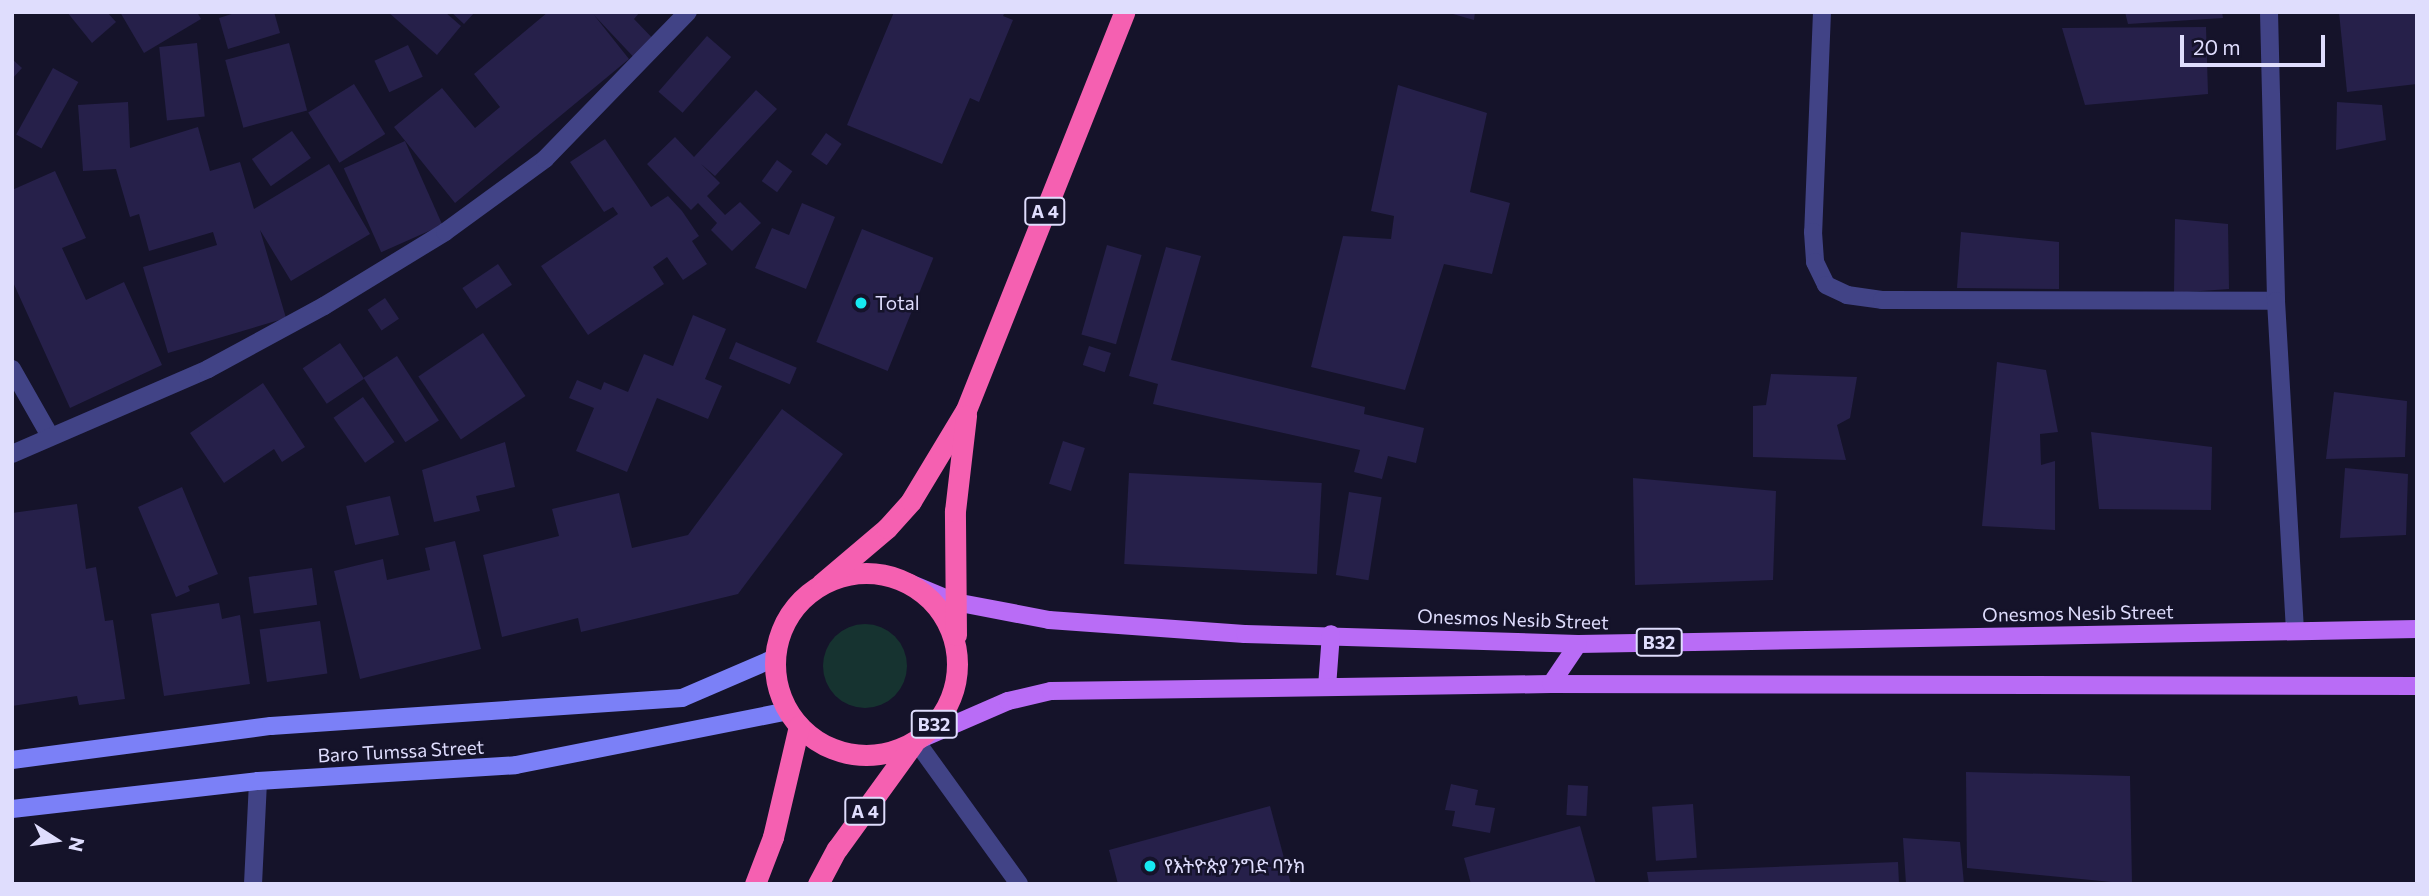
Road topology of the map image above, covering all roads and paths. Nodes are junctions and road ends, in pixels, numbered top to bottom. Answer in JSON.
{"nodes":[{"id":1,"x":688,"y":12,"type":"edge"},
{"id":2,"x":1124,"y":12,"type":"edge"},
{"id":3,"x":1822,"y":12,"type":"edge"},
{"id":4,"x":2269,"y":12,"type":"edge"},
{"id":5,"x":2276,"y":301,"type":"junction"},
{"id":6,"x":12,"y":369,"type":"edge"},
{"id":7,"x":966,"y":410,"type":"junction"},
{"id":8,"x":50,"y":436,"type":"junction"},
{"id":9,"x":12,"y":454,"type":"edge"},
{"id":10,"x":908,"y":582,"type":"junction"},
{"id":11,"x":821,"y":584,"type":"junction"},
{"id":12,"x":955,"y":602,"type":"junction"},
{"id":13,"x":2417,"y":629,"type":"edge"},
{"id":14,"x":2295,"y":630,"type":"junction"},
{"id":15,"x":1331,"y":634,"type":"junction"},
{"id":16,"x":1578,"y":644,"type":"junction"},
{"id":17,"x":957,"y":655,"type":"junction"},
{"id":18,"x":775,"y":658,"type":"junction"},
{"id":19,"x":1551,"y":684,"type":"junction"},
{"id":20,"x":2417,"y":686,"type":"edge"},
{"id":21,"x":1327,"y":687,"type":"junction"},
{"id":22,"x":793,"y":718,"type":"junction"},
{"id":23,"x":916,"y":741,"type":"junction"},
{"id":24,"x":12,"y":760,"type":"edge"},
{"id":25,"x":258,"y":781,"type":"junction"},
{"id":26,"x":12,"y":809,"type":"edge"},
{"id":27,"x":253,"y":884,"type":"edge"},
{"id":28,"x":755,"y":884,"type":"edge"},
{"id":29,"x":818,"y":884,"type":"edge"},
{"id":30,"x":1019,"y":884,"type":"edge"}],
"edges":[{"from":1,"to":8,"type":"street"},
{"from":2,"to":7,"type":"highway","number":"A 4"},
{"from":3,"to":5,"type":"street"},
{"from":4,"to":5,"type":"street"},
{"from":5,"to":14,"type":"street"},
{"from":6,"to":8,"type":"street"},
{"from":7,"to":11,"type":"highway","number":"A 4"},
{"from":7,"to":12,"type":"highway","number":"A 4"},
{"from":8,"to":9,"type":"street"},
{"from":10,"to":11,"type":"highway","number":"B32"},
{"from":10,"to":12,"type":"main road","name":"Onesmos Nesib Street","number":"B32"},
{"from":10,"to":17,"type":"highway","number":"B32"},
{"from":11,"to":18,"type":"highway","number":"B32"},
{"from":12,"to":15,"type":"main road","name":"Onesmos Nesib Street","number":"B32"},
{"from":12,"to":17,"type":"highway","number":"A 4"},
{"from":13,"to":14,"type":"main road","name":"Onesmos Nesib Street","number":"B32"},
{"from":14,"to":16,"type":"main road","name":"Onesmos Nesib Street","number":"B32"},
{"from":15,"to":16,"type":"main road","name":"Onesmos Nesib Street","number":"B32"},
{"from":15,"to":21,"type":"main road"},
{"from":16,"to":19,"type":"main road"},
{"from":17,"to":23,"type":"highway","number":"B32"},
{"from":18,"to":22,"type":"highway","number":"B32"},
{"from":18,"to":24,"type":"street","name":"Baro Tumssa Street"},
{"from":19,"to":20,"type":"main road","number":"B32"},
{"from":19,"to":21,"type":"main road","number":"B32"},
{"from":21,"to":23,"type":"main road","number":"B32"},
{"from":22,"to":23,"type":"highway","number":"B32"},
{"from":22,"to":25,"type":"street","name":"Baro Tumssa Street"},
{"from":22,"to":28,"type":"highway"},
{"from":23,"to":29,"type":"highway","number":"A 4"},
{"from":23,"to":30,"type":"street"},
{"from":25,"to":26,"type":"street","name":"Baro Tumssa Street"},
{"from":25,"to":27,"type":"street"}]}
